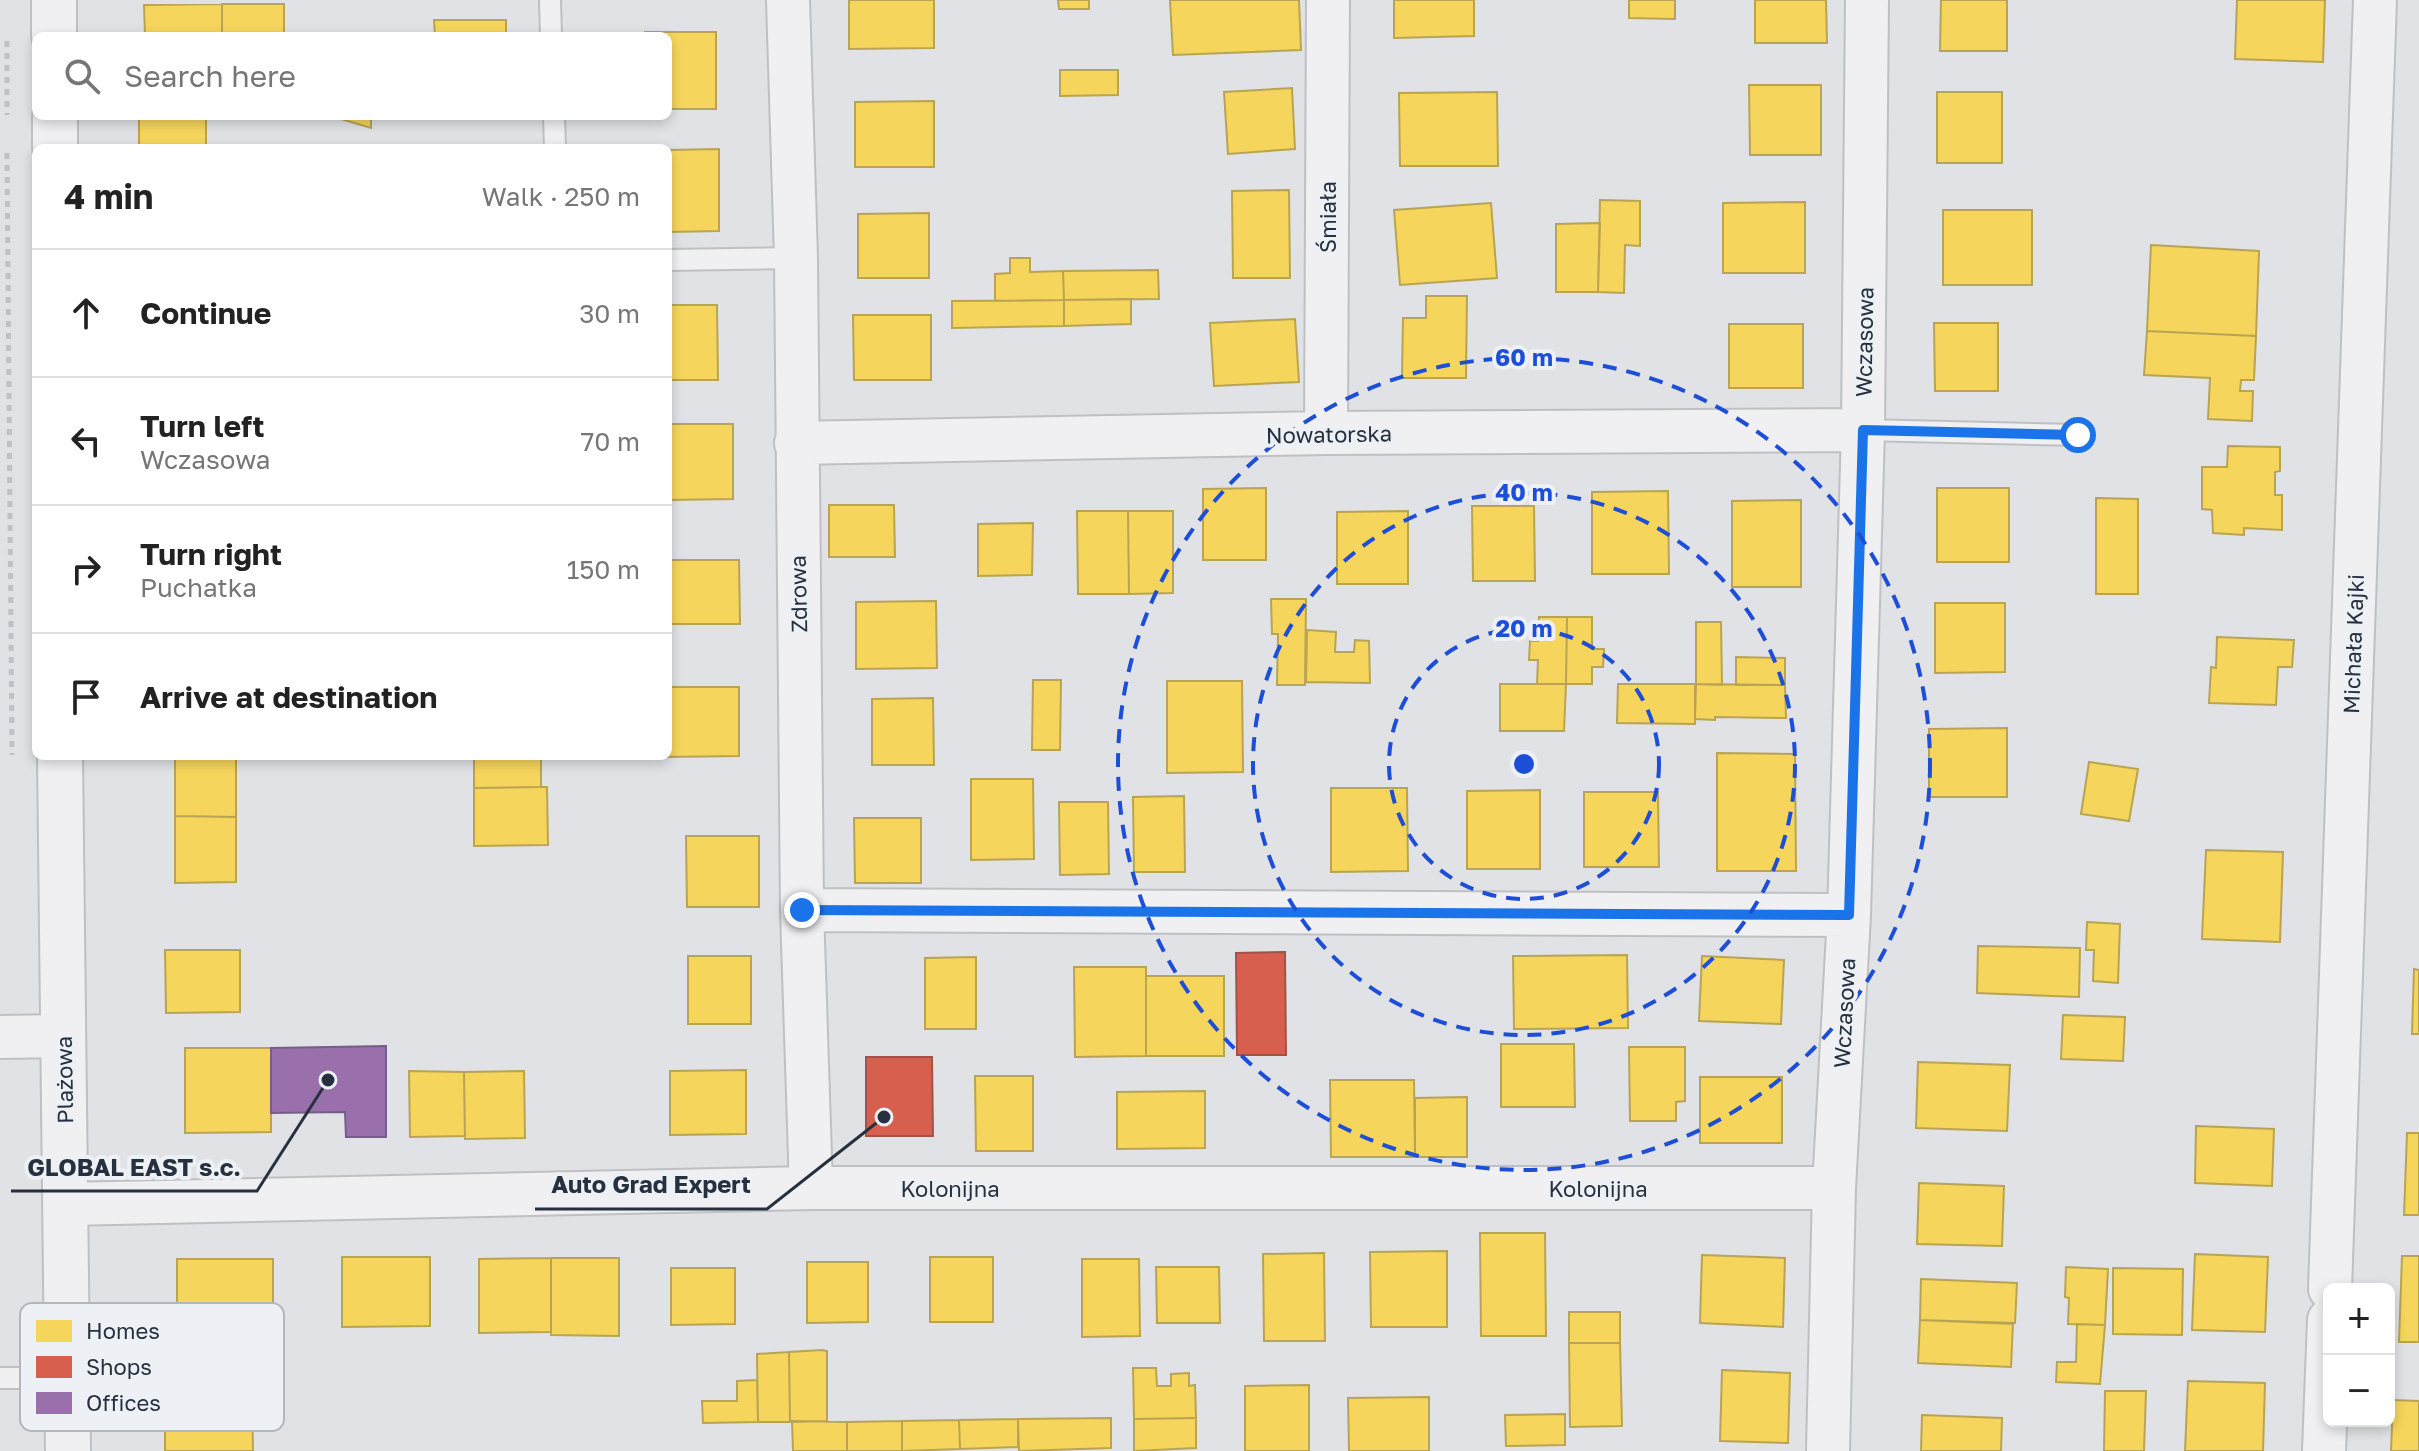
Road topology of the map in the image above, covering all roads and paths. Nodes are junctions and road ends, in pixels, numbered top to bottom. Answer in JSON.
{"nodes":[{"id":1,"x":54,"y":0,"type":"edge"},
{"id":2,"x":550,"y":0,"type":"edge"},
{"id":3,"x":788,"y":0,"type":"edge"},
{"id":4,"x":1328,"y":0,"type":"edge"},
{"id":5,"x":1867,"y":0,"type":"edge"},
{"id":6,"x":2375,"y":0,"type":"edge"},
{"id":7,"x":6,"y":29,"type":"dead end"},
{"id":8,"x":54,"y":32,"type":"edge"},
{"id":9,"x":551,"y":32,"type":"edge"},
{"id":10,"x":7,"y":119,"type":"dead end"},
{"id":11,"x":55,"y":120,"type":"edge"},
{"id":12,"x":554,"y":120,"type":"edge"},
{"id":13,"x":55,"y":144,"type":"edge"},
{"id":14,"x":555,"y":144,"type":"edge"},
{"id":15,"x":7,"y":151,"type":"dead end"},
{"id":16,"x":796,"y":258,"type":"junction"},
{"id":17,"x":672,"y":260,"type":"edge"},
{"id":18,"x":1863,"y":430,"type":"junction"},
{"id":19,"x":1326,"y":433,"type":"junction"},
{"id":20,"x":2078,"y":435,"type":"dead end"},
{"id":21,"x":796,"y":443,"type":"junction"},
{"id":22,"x":12,"y":755,"type":"dead end"},
{"id":23,"x":60,"y":760,"type":"edge"},
{"id":24,"x":802,"y":910,"type":"junction"},
{"id":25,"x":1849,"y":915,"type":"junction"},
{"id":26,"x":63,"y":1036,"type":"junction"},
{"id":27,"x":0,"y":1037,"type":"edge"},
{"id":28,"x":811,"y":1188,"type":"junction"},
{"id":29,"x":1834,"y":1188,"type":"junction"},
{"id":30,"x":66,"y":1204,"type":"junction"},
{"id":31,"x":2330,"y":1283,"type":"edge"},
{"id":32,"x":67,"y":1303,"type":"edge"},
{"id":33,"x":2328,"y":1355,"type":"edge"},
{"id":34,"x":68,"y":1431,"type":"edge"},
{"id":35,"x":68,"y":1451,"type":"edge"},
{"id":36,"x":1828,"y":1451,"type":"edge"},
{"id":37,"x":2324,"y":1451,"type":"edge"}],
"edges":[{"from":1,"to":8,"type":"street"},
{"from":2,"to":9,"type":"lane"},
{"from":3,"to":16,"type":"street","name":"Zdrowa"},
{"from":4,"to":19,"type":"street","name":"Śmiała"},
{"from":5,"to":18,"type":"street","name":"Wczasowa"},
{"from":6,"to":31,"type":"street","name":"Michała Kajki"},
{"from":7,"to":10,"type":"path"},
{"from":11,"to":13,"type":"street"},
{"from":12,"to":14,"type":"lane"},
{"from":15,"to":22,"type":"path"},
{"from":16,"to":17,"type":"lane"},
{"from":16,"to":21,"type":"street","name":"Zdrowa"},
{"from":18,"to":19,"type":"street","name":"Nowatorska"},
{"from":18,"to":20,"type":"lane"},
{"from":18,"to":25,"type":"street","name":"Wczasowa"},
{"from":19,"to":21,"type":"street","name":"Nowatorska"},
{"from":21,"to":24,"type":"street","name":"Zdrowa"},
{"from":23,"to":26,"type":"street","name":"Plażowa"},
{"from":24,"to":25,"type":"street"},
{"from":24,"to":28,"type":"street","name":"Zdrowa"},
{"from":25,"to":29,"type":"street","name":"Wczasowa"},
{"from":26,"to":27,"type":"street"},
{"from":26,"to":30,"type":"street","name":"Plażowa"},
{"from":28,"to":29,"type":"street","name":"Kolonijna"},
{"from":28,"to":30,"type":"street","name":"Kolonijna"},
{"from":29,"to":36,"type":"street","name":"Wczasowa"},
{"from":30,"to":32,"type":"street","name":"Plażowa"},
{"from":33,"to":37,"type":"street"},
{"from":34,"to":35,"type":"street","name":"Plażowa"}]}
